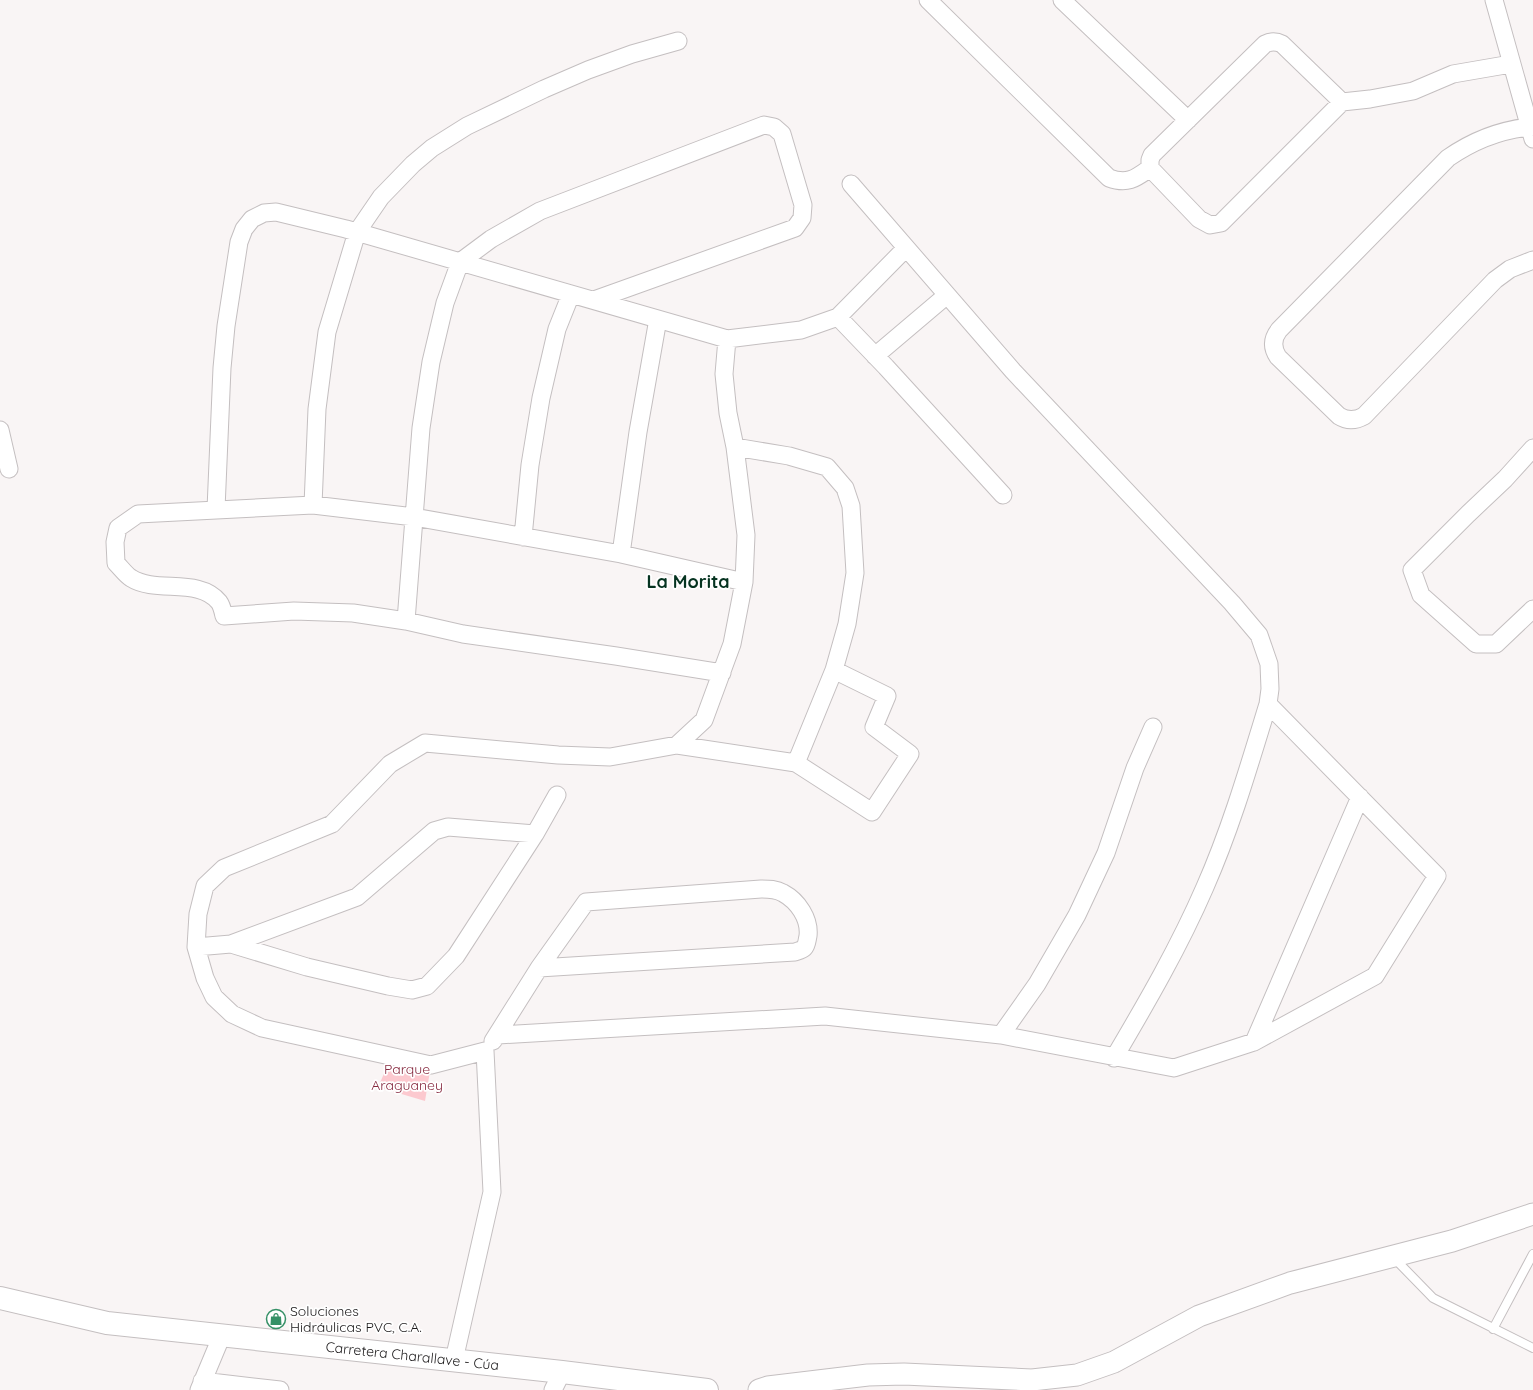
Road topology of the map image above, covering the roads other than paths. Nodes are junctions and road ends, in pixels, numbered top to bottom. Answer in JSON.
{"nodes":[{"id":1,"x":928,"y":0,"type":"edge"},
{"id":2,"x":1062,"y":0,"type":"edge"},
{"id":3,"x":1494,"y":0,"type":"edge"},
{"id":4,"x":678,"y":41,"type":"dead end"},
{"id":5,"x":1511,"y":64,"type":"junction"},
{"id":6,"x":1342,"y":102,"type":"junction"},
{"id":7,"x":1188,"y":120,"type":"junction"},
{"id":8,"x":1531,"y":133,"type":"edge"},
{"id":9,"x":1150,"y":168,"type":"junction"},
{"id":10,"x":851,"y":184,"type":"dead end"},
{"id":11,"x":357,"y":232,"type":"junction"},
{"id":12,"x":906,"y":248,"type":"junction"},
{"id":13,"x":1533,"y":260,"type":"edge"},
{"id":14,"x":460,"y":262,"type":"junction"},
{"id":15,"x":571,"y":294,"type":"junction"},
{"id":16,"x":947,"y":295,"type":"junction"},
{"id":17,"x":594,"y":300,"type":"junction"},
{"id":18,"x":838,"y":317,"type":"junction"},
{"id":19,"x":658,"y":319,"type":"junction"},
{"id":20,"x":727,"y":339,"type":"junction"},
{"id":21,"x":875,"y":356,"type":"junction"},
{"id":22,"x":0,"y":430,"type":"edge"},
{"id":23,"x":735,"y":447,"type":"junction"},
{"id":24,"x":1533,"y":448,"type":"edge"},
{"id":25,"x":9,"y":468,"type":"dead end"},
{"id":26,"x":1003,"y":495,"type":"dead end"},
{"id":27,"x":313,"y":505,"type":"junction"},
{"id":28,"x":216,"y":510,"type":"junction"},
{"id":29,"x":414,"y":517,"type":"junction"},
{"id":30,"x":523,"y":538,"type":"junction"},
{"id":31,"x":621,"y":554,"type":"junction"},
{"id":32,"x":744,"y":582,"type":"junction"},
{"id":33,"x":1533,"y":609,"type":"edge"},
{"id":34,"x":406,"y":621,"type":"junction"},
{"id":35,"x":834,"y":670,"type":"junction"},
{"id":36,"x":722,"y":673,"type":"junction"},
{"id":37,"x":1268,"y":704,"type":"junction"},
{"id":38,"x":1153,"y":726,"type":"dead end"},
{"id":39,"x":677,"y":745,"type":"junction"},
{"id":40,"x":796,"y":763,"type":"junction"},
{"id":41,"x":557,"y":795,"type":"dead end"},
{"id":42,"x":1360,"y":797,"type":"junction"},
{"id":43,"x":535,"y":834,"type":"junction"},
{"id":44,"x":231,"y":944,"type":"junction"},
{"id":45,"x":196,"y":947,"type":"junction"},
{"id":46,"x":539,"y":968,"type":"junction"},
{"id":47,"x":498,"y":1035,"type":"junction"},
{"id":48,"x":1001,"y":1035,"type":"junction"},
{"id":49,"x":1254,"y":1042,"type":"junction"},
{"id":50,"x":485,"y":1051,"type":"junction"},
{"id":51,"x":1114,"y":1058,"type":"junction"},
{"id":52,"x":1533,"y":1214,"type":"edge"},
{"id":53,"x":1533,"y":1254,"type":"edge"},
{"id":54,"x":1392,"y":1256,"type":"junction"},
{"id":55,"x":0,"y":1298,"type":"edge"},
{"id":56,"x":1493,"y":1329,"type":"junction"},
{"id":57,"x":222,"y":1335,"type":"junction"},
{"id":58,"x":1533,"y":1348,"type":"edge"},
{"id":59,"x":454,"y":1360,"type":"junction"},
{"id":60,"x":557,"y":1381,"type":"edge"},
{"id":61,"x":200,"y":1385,"type":"edge"},
{"id":62,"x":280,"y":1390,"type":"edge"},
{"id":63,"x":707,"y":1390,"type":"edge"},
{"id":64,"x":760,"y":1390,"type":"edge"}],
"edges":[{"from":1,"to":9,"type":"street"},
{"from":2,"to":7,"type":"street"},
{"from":3,"to":5,"type":"street"},
{"from":4,"to":11,"type":"street"},
{"from":5,"to":6,"type":"street"},
{"from":5,"to":8,"type":"street"},
{"from":6,"to":7,"type":"street"},
{"from":6,"to":9,"type":"street"},
{"from":7,"to":9,"type":"street"},
{"from":8,"to":13,"type":"street"},
{"from":10,"to":12,"type":"street"},
{"from":11,"to":14,"type":"street"},
{"from":11,"to":27,"type":"street"},
{"from":11,"to":28,"type":"street"},
{"from":12,"to":16,"type":"street"},
{"from":12,"to":18,"type":"street"},
{"from":14,"to":15,"type":"street"},
{"from":14,"to":17,"type":"street"},
{"from":14,"to":29,"type":"street"},
{"from":15,"to":17,"type":"street"},
{"from":15,"to":30,"type":"street"},
{"from":16,"to":21,"type":"street"},
{"from":16,"to":37,"type":"street"},
{"from":17,"to":19,"type":"street"},
{"from":18,"to":20,"type":"street"},
{"from":18,"to":21,"type":"street"},
{"from":19,"to":20,"type":"street"},
{"from":19,"to":31,"type":"street"},
{"from":20,"to":23,"type":"street"},
{"from":21,"to":26,"type":"street"},
{"from":22,"to":25,"type":"street"},
{"from":23,"to":32,"type":"street"},
{"from":23,"to":35,"type":"street"},
{"from":24,"to":33,"type":"street"},
{"from":27,"to":28,"type":"street"},
{"from":27,"to":29,"type":"street"},
{"from":28,"to":34,"type":"street"},
{"from":29,"to":30,"type":"street"},
{"from":29,"to":34,"type":"street"},
{"from":30,"to":31,"type":"street"},
{"from":31,"to":32,"type":"street"},
{"from":32,"to":36,"type":"street"},
{"from":34,"to":36,"type":"street"},
{"from":35,"to":40,"type":"street"},
{"from":35,"to":40,"type":"street"},
{"from":36,"to":39,"type":"street"},
{"from":37,"to":42,"type":"street"},
{"from":37,"to":51,"type":"street"},
{"from":38,"to":48,"type":"street"},
{"from":39,"to":40,"type":"street"},
{"from":39,"to":45,"type":"street"},
{"from":41,"to":43,"type":"street"},
{"from":42,"to":49,"type":"street"},
{"from":42,"to":49,"type":"street"},
{"from":43,"to":44,"type":"street"},
{"from":43,"to":44,"type":"street"},
{"from":44,"to":45,"type":"street"},
{"from":45,"to":50,"type":"street"},
{"from":46,"to":46,"type":"street"},
{"from":46,"to":47,"type":"street"},
{"from":47,"to":48,"type":"street"},
{"from":47,"to":50,"type":"street"},
{"from":48,"to":51,"type":"street"},
{"from":49,"to":51,"type":"street"},
{"from":50,"to":59,"type":"street"},
{"from":52,"to":54,"type":"street"},
{"from":53,"to":56,"type":"lane"},
{"from":54,"to":56,"type":"lane"},
{"from":54,"to":64,"type":"street"},
{"from":55,"to":57,"type":"highway","name":"Carretera Charallave - Cúa"},
{"from":56,"to":58,"type":"lane"},
{"from":57,"to":59,"type":"highway","name":"Carretera Charallave - Cúa"},
{"from":57,"to":61,"type":"street"},
{"from":59,"to":60,"type":"highway","name":"Carretera Charallave - Cúa"},
{"from":60,"to":63,"type":"highway","name":"Carretera Charallave - Cúa"},
{"from":61,"to":62,"type":"street"}]}
